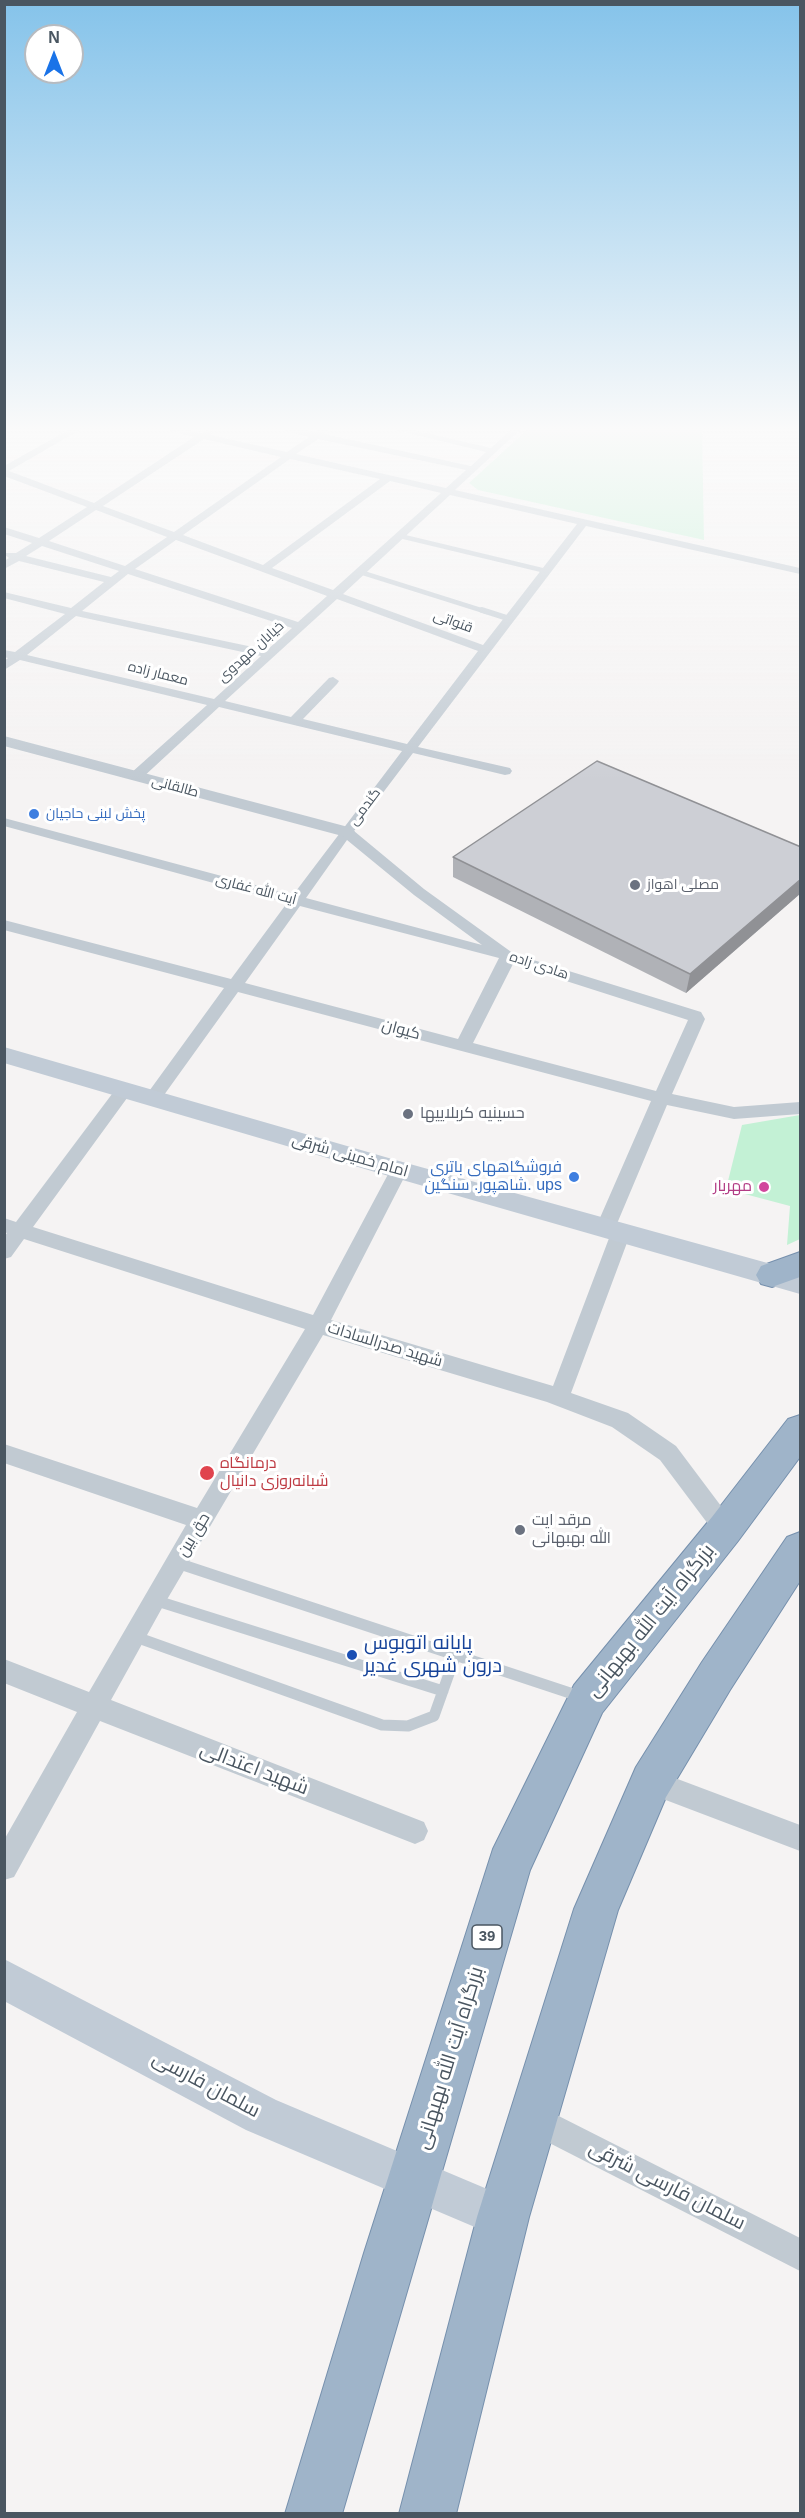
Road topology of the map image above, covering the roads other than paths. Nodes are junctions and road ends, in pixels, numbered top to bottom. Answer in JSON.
{"nodes":[{"id":1,"x":36,"y":546,"type":"edge"},
{"id":2,"x":52,"y":546,"type":"edge"},
{"id":3,"x":162,"y":546,"type":"edge"},
{"id":4,"x":201,"y":546,"type":"edge"},
{"id":5,"x":296,"y":546,"type":"edge"},
{"id":6,"x":389,"y":546,"type":"edge"},
{"id":7,"x":440,"y":546,"type":"edge"},
{"id":8,"x":566,"y":546,"type":"edge"},
{"id":9,"x":691,"y":546,"type":"edge"},
{"id":10,"x":4,"y":554,"type":"edge"},
{"id":11,"x":18,"y":557,"type":"junction"},
{"id":12,"x":4,"y":566,"type":"edge"},
{"id":13,"x":264,"y":569,"type":"junction"},
{"id":14,"x":127,"y":570,"type":"junction"},
{"id":15,"x":546,"y":571,"type":"junction"},
{"id":16,"x":801,"y":571,"type":"edge"},
{"id":17,"x":360,"y":572,"type":"junction"},
{"id":18,"x":112,"y":581,"type":"junction"},
{"id":19,"x":4,"y":595,"type":"edge"},
{"id":20,"x":335,"y":595,"type":"junction"},
{"id":21,"x":72,"y":612,"type":"junction"},
{"id":22,"x":510,"y":619,"type":"junction"},
{"id":23,"x":300,"y":627,"type":"junction"},
{"id":24,"x":486,"y":650,"type":"junction"},
{"id":25,"x":270,"y":654,"type":"junction"},
{"id":26,"x":11,"y":655,"type":"edge"},
{"id":27,"x":4,"y":667,"type":"edge"},
{"id":28,"x":333,"y":681,"type":"dead end"},
{"id":29,"x":216,"y":704,"type":"junction"},
{"id":30,"x":292,"y":722,"type":"junction"},
{"id":31,"x":4,"y":741,"type":"edge"},
{"id":32,"x":409,"y":750,"type":"junction"},
{"id":33,"x":505,"y":771,"type":"dead end"},
{"id":34,"x":136,"y":776,"type":"junction"},
{"id":35,"x":4,"y":822,"type":"edge"},
{"id":36,"x":346,"y":832,"type":"junction"},
{"id":37,"x":296,"y":901,"type":"junction"},
{"id":38,"x":4,"y":926,"type":"edge"},
{"id":39,"x":508,"y":957,"type":"junction"},
{"id":40,"x":234,"y":986,"type":"junction"},
{"id":41,"x":463,"y":1046,"type":"junction"},
{"id":42,"x":4,"y":1055,"type":"edge"},
{"id":43,"x":124,"y":1090,"type":"junction"},
{"id":44,"x":153,"y":1098,"type":"junction"},
{"id":45,"x":660,"y":1098,"type":"junction"},
{"id":46,"x":801,"y":1108,"type":"edge"},
{"id":47,"x":399,"y":1170,"type":"junction"},
{"id":48,"x":13,"y":1228,"type":"edge"},
{"id":49,"x":613,"y":1230,"type":"junction"},
{"id":50,"x":4,"y":1252,"type":"edge"},
{"id":51,"x":791,"y":1274,"type":"edge"},
{"id":52,"x":318,"y":1325,"type":"junction"},
{"id":53,"x":559,"y":1398,"type":"junction"},
{"id":54,"x":801,"y":1430,"type":"edge"},
{"id":55,"x":4,"y":1452,"type":"edge"},
{"id":56,"x":203,"y":1520,"type":"junction"},
{"id":57,"x":725,"y":1529,"type":"junction"},
{"id":58,"x":801,"y":1549,"type":"edge"},
{"id":59,"x":177,"y":1563,"type":"junction"},
{"id":60,"x":154,"y":1599,"type":"junction"},
{"id":61,"x":133,"y":1636,"type":"junction"},
{"id":62,"x":456,"y":1654,"type":"junction"},
{"id":63,"x":4,"y":1671,"type":"edge"},
{"id":64,"x":443,"y":1692,"type":"junction"},
{"id":65,"x":588,"y":1699,"type":"junction"},
{"id":66,"x":93,"y":1707,"type":"junction"},
{"id":67,"x":651,"y":1782,"type":"junction"},
{"id":68,"x":415,"y":1832,"type":"dead end"},
{"id":69,"x":801,"y":1838,"type":"edge"},
{"id":70,"x":4,"y":1867,"type":"edge"},
{"id":71,"x":4,"y":1979,"type":"edge"},
{"id":72,"x":533,"y":2118,"type":"junction"},
{"id":73,"x":412,"y":2181,"type":"junction"},
{"id":74,"x":503,"y":2217,"type":"junction"},
{"id":75,"x":801,"y":2254,"type":"edge"},
{"id":76,"x":313,"y":2514,"type":"edge"},
{"id":77,"x":427,"y":2514,"type":"edge"}],
"edges":[{"from":1,"to":11,"type":"street"},
{"from":2,"to":14,"type":"street"},
{"from":3,"to":14,"type":"street"},
{"from":4,"to":13,"type":"street","name":"قنواتی"},
{"from":5,"to":13,"type":"street"},
{"from":6,"to":17,"type":"street","name":"خیابان مهدوی"},
{"from":7,"to":15,"type":"lane"},
{"from":8,"to":15,"type":"street","name":"گندمی"},
{"from":9,"to":16,"type":"street"},
{"from":10,"to":11,"type":"street"},
{"from":11,"to":12,"type":"street"},
{"from":11,"to":18,"type":"street"},
{"from":13,"to":20,"type":"street","name":"قنواتی"},
{"from":14,"to":18,"type":"street"},
{"from":14,"to":23,"type":"street"},
{"from":15,"to":22,"type":"street","name":"گندمی"},
{"from":17,"to":20,"type":"street","name":"خیابان مهدوی"},
{"from":17,"to":22,"type":"lane"},
{"from":18,"to":21,"type":"street"},
{"from":19,"to":21,"type":"street"},
{"from":20,"to":23,"type":"street","name":"خیابان مهدوی"},
{"from":20,"to":24,"type":"street","name":"قنواتی"},
{"from":21,"to":25,"type":"street"},
{"from":21,"to":26,"type":"street"},
{"from":22,"to":24,"type":"street","name":"گندمی"},
{"from":23,"to":25,"type":"street","name":"خیابان مهدوی"},
{"from":24,"to":32,"type":"street","name":"گندمی"},
{"from":25,"to":29,"type":"street","name":"خیابان مهدوی"},
{"from":26,"to":27,"type":"street"},
{"from":26,"to":29,"type":"street","name":"معمار زاده"},
{"from":28,"to":30,"type":"street"},
{"from":29,"to":30,"type":"street","name":"معمار زاده"},
{"from":29,"to":34,"type":"street","name":"خیابان مهدوی"},
{"from":30,"to":32,"type":"street","name":"معمار زاده"},
{"from":31,"to":34,"type":"street","name":"طالقانی"},
{"from":32,"to":33,"type":"street","name":"معمار زاده"},
{"from":32,"to":36,"type":"street","name":"گندمی"},
{"from":34,"to":36,"type":"street","name":"طالقانی"},
{"from":35,"to":37,"type":"street","name":"آیت الله غفاری"},
{"from":36,"to":37,"type":"street","name":"گندمی"},
{"from":36,"to":39,"type":"street","name":"هادی زاده"},
{"from":37,"to":39,"type":"street","name":"آیت الله غفاری"},
{"from":37,"to":40,"type":"street","name":"گندمی"},
{"from":38,"to":40,"type":"street","name":"کیوان"},
{"from":39,"to":41,"type":"street"},
{"from":39,"to":45,"type":"street","name":"هادی زاده"},
{"from":40,"to":41,"type":"street","name":"کیوان"},
{"from":40,"to":44,"type":"street","name":"گندمی"},
{"from":41,"to":45,"type":"street","name":"کیوان"},
{"from":42,"to":43,"type":"main road","name":"امام خمینی شرقی"},
{"from":43,"to":44,"type":"main road","name":"امام خمینی شرقی"},
{"from":43,"to":48,"type":"street"},
{"from":44,"to":47,"type":"main road","name":"امام خمینی شرقی"},
{"from":45,"to":46,"type":"street","name":"کیوان"},
{"from":45,"to":49,"type":"street"},
{"from":47,"to":49,"type":"main road","name":"امام خمینی شرقی"},
{"from":47,"to":52,"type":"street","name":"حق بین"},
{"from":48,"to":50,"type":"street"},
{"from":48,"to":52,"type":"street","name":"شهید صدرالسادات"},
{"from":49,"to":51,"type":"main road","name":"امام خمینی شرقی"},
{"from":49,"to":53,"type":"street"},
{"from":52,"to":53,"type":"street","name":"شهید صدرالسادات"},
{"from":52,"to":56,"type":"street","name":"حق بین"},
{"from":53,"to":57,"type":"street","name":"شهید صدرالسادات"},
{"from":54,"to":57,"type":"highway","name":"بزرگراه آیت الله بهبهانی","number":"39"},
{"from":55,"to":56,"type":"street"},
{"from":56,"to":59,"type":"street","name":"حق بین"},
{"from":57,"to":65,"type":"highway","name":"بزرگراه آیت الله بهبهانی","number":"39"},
{"from":58,"to":67,"type":"highway"},
{"from":59,"to":60,"type":"street","name":"حق بین"},
{"from":59,"to":62,"type":"lane"},
{"from":60,"to":61,"type":"street","name":"حق بین"},
{"from":60,"to":64,"type":"lane"},
{"from":61,"to":64,"type":"lane"},
{"from":61,"to":66,"type":"street","name":"حق بین"},
{"from":62,"to":64,"type":"lane"},
{"from":62,"to":65,"type":"lane"},
{"from":63,"to":66,"type":"street","name":"شهید اعتدالی"},
{"from":65,"to":73,"type":"highway","name":"بزرگراه آیت الله بهبهانی","number":"39"},
{"from":66,"to":68,"type":"street","name":"شهید اعتدالی"},
{"from":66,"to":70,"type":"street","name":"حق بین"},
{"from":67,"to":69,"type":"street"},
{"from":67,"to":72,"type":"highway"},
{"from":71,"to":73,"type":"main road","name":"سلمان فارسی"},
{"from":72,"to":74,"type":"highway"},
{"from":72,"to":75,"type":"street","name":"سلمان فارسی شرقی"},
{"from":73,"to":74,"type":"main road","name":"سلمان فارسی"},
{"from":73,"to":76,"type":"highway","name":"بزرگراه آیت الله بهبهانی","number":"39"},
{"from":74,"to":77,"type":"highway"}]}
